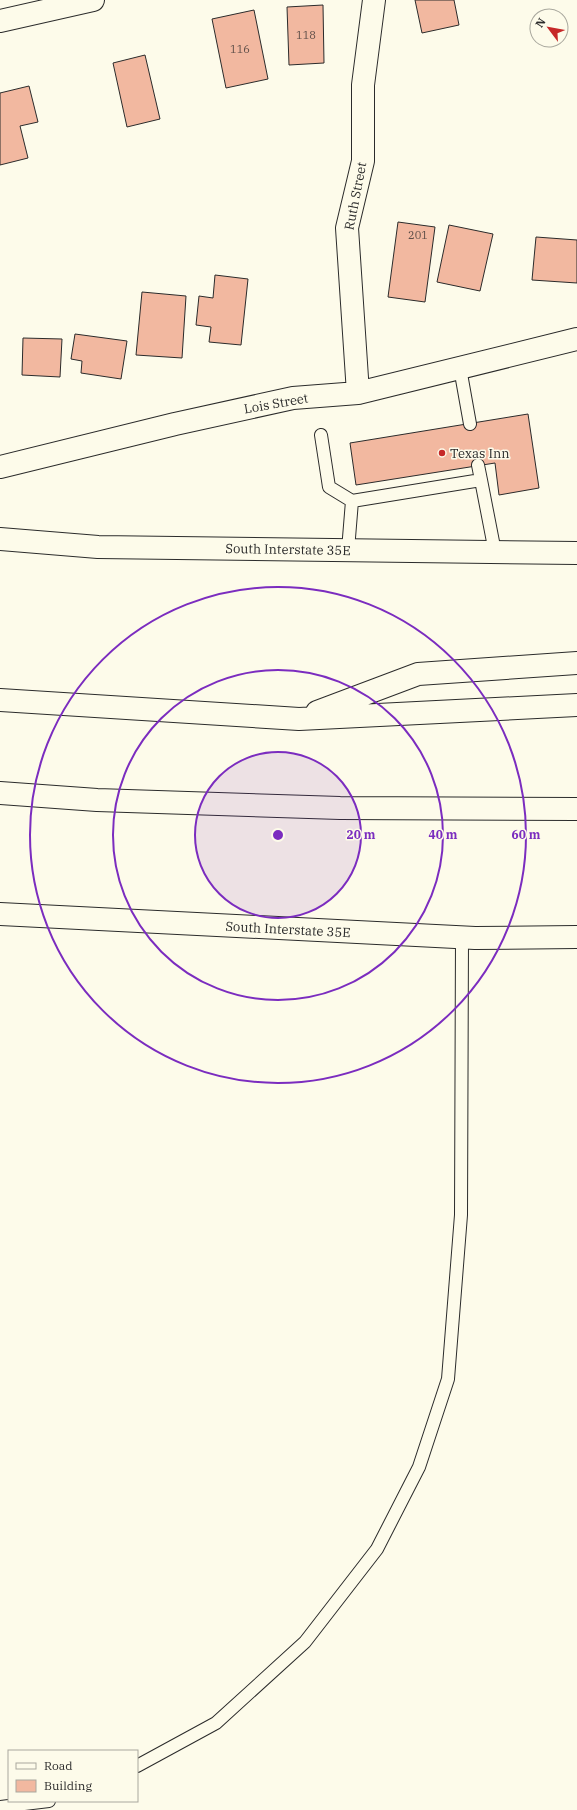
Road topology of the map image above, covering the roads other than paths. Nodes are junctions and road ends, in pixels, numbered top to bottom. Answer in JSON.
{"nodes":[{"id":1,"x":93,"y":0,"type":"edge"},
{"id":2,"x":374,"y":0,"type":"edge"},
{"id":3,"x":0,"y":21,"type":"edge"},
{"id":4,"x":577,"y":339,"type":"edge"},
{"id":5,"x":460,"y":368,"type":"junction"},
{"id":6,"x":358,"y":393,"type":"junction"},
{"id":7,"x":470,"y":424,"type":"dead end"},
{"id":8,"x":321,"y":435,"type":"dead end"},
{"id":9,"x":478,"y":465,"type":"dead end"},
{"id":10,"x":0,"y":467,"type":"edge"},
{"id":11,"x":481,"y":480,"type":"junction"},
{"id":12,"x":352,"y":501,"type":"junction"},
{"id":13,"x":0,"y":540,"type":"edge"},
{"id":14,"x":348,"y":550,"type":"junction"},
{"id":15,"x":495,"y":552,"type":"junction"},
{"id":16,"x":577,"y":553,"type":"edge"},
{"id":17,"x":577,"y":663,"type":"edge"},
{"id":18,"x":0,"y":700,"type":"edge"},
{"id":19,"x":577,"y":705,"type":"edge"},
{"id":20,"x":299,"y":719,"type":"junction"},
{"id":21,"x":0,"y":793,"type":"edge"},
{"id":22,"x":577,"y":809,"type":"edge"},
{"id":23,"x":0,"y":914,"type":"edge"},
{"id":24,"x":577,"y":937,"type":"edge"},
{"id":25,"x":462,"y":938,"type":"junction"},
{"id":26,"x":138,"y":1765,"type":"edge"},
{"id":27,"x":41,"y":1802,"type":"edge"},
{"id":28,"x":0,"y":1807,"type":"edge"}],
"edges":[{"from":1,"to":3,"type":"main road"},
{"from":2,"to":6,"type":"main road","name":"Ruth Street"},
{"from":4,"to":5,"type":"main road","name":"Lois Street"},
{"from":5,"to":6,"type":"main road","name":"Lois Street"},
{"from":5,"to":7,"type":"lane"},
{"from":6,"to":10,"type":"main road","name":"Lois Street"},
{"from":8,"to":12,"type":"lane"},
{"from":9,"to":11,"type":"lane"},
{"from":11,"to":12,"type":"lane"},
{"from":11,"to":15,"type":"lane"},
{"from":12,"to":14,"type":"lane"},
{"from":13,"to":14,"type":"main road","name":"South Interstate 35E"},
{"from":14,"to":15,"type":"main road","name":"South Interstate 35E"},
{"from":15,"to":16,"type":"main road","name":"South Interstate 35E"},
{"from":17,"to":20,"type":"main road"},
{"from":18,"to":20,"type":"main road"},
{"from":19,"to":20,"type":"main road"},
{"from":21,"to":22,"type":"main road"},
{"from":23,"to":25,"type":"main road","name":"South Interstate 35E"},
{"from":24,"to":25,"type":"main road","name":"South Interstate 35E"},
{"from":25,"to":26,"type":"lane"},
{"from":27,"to":28,"type":"lane"}]}
